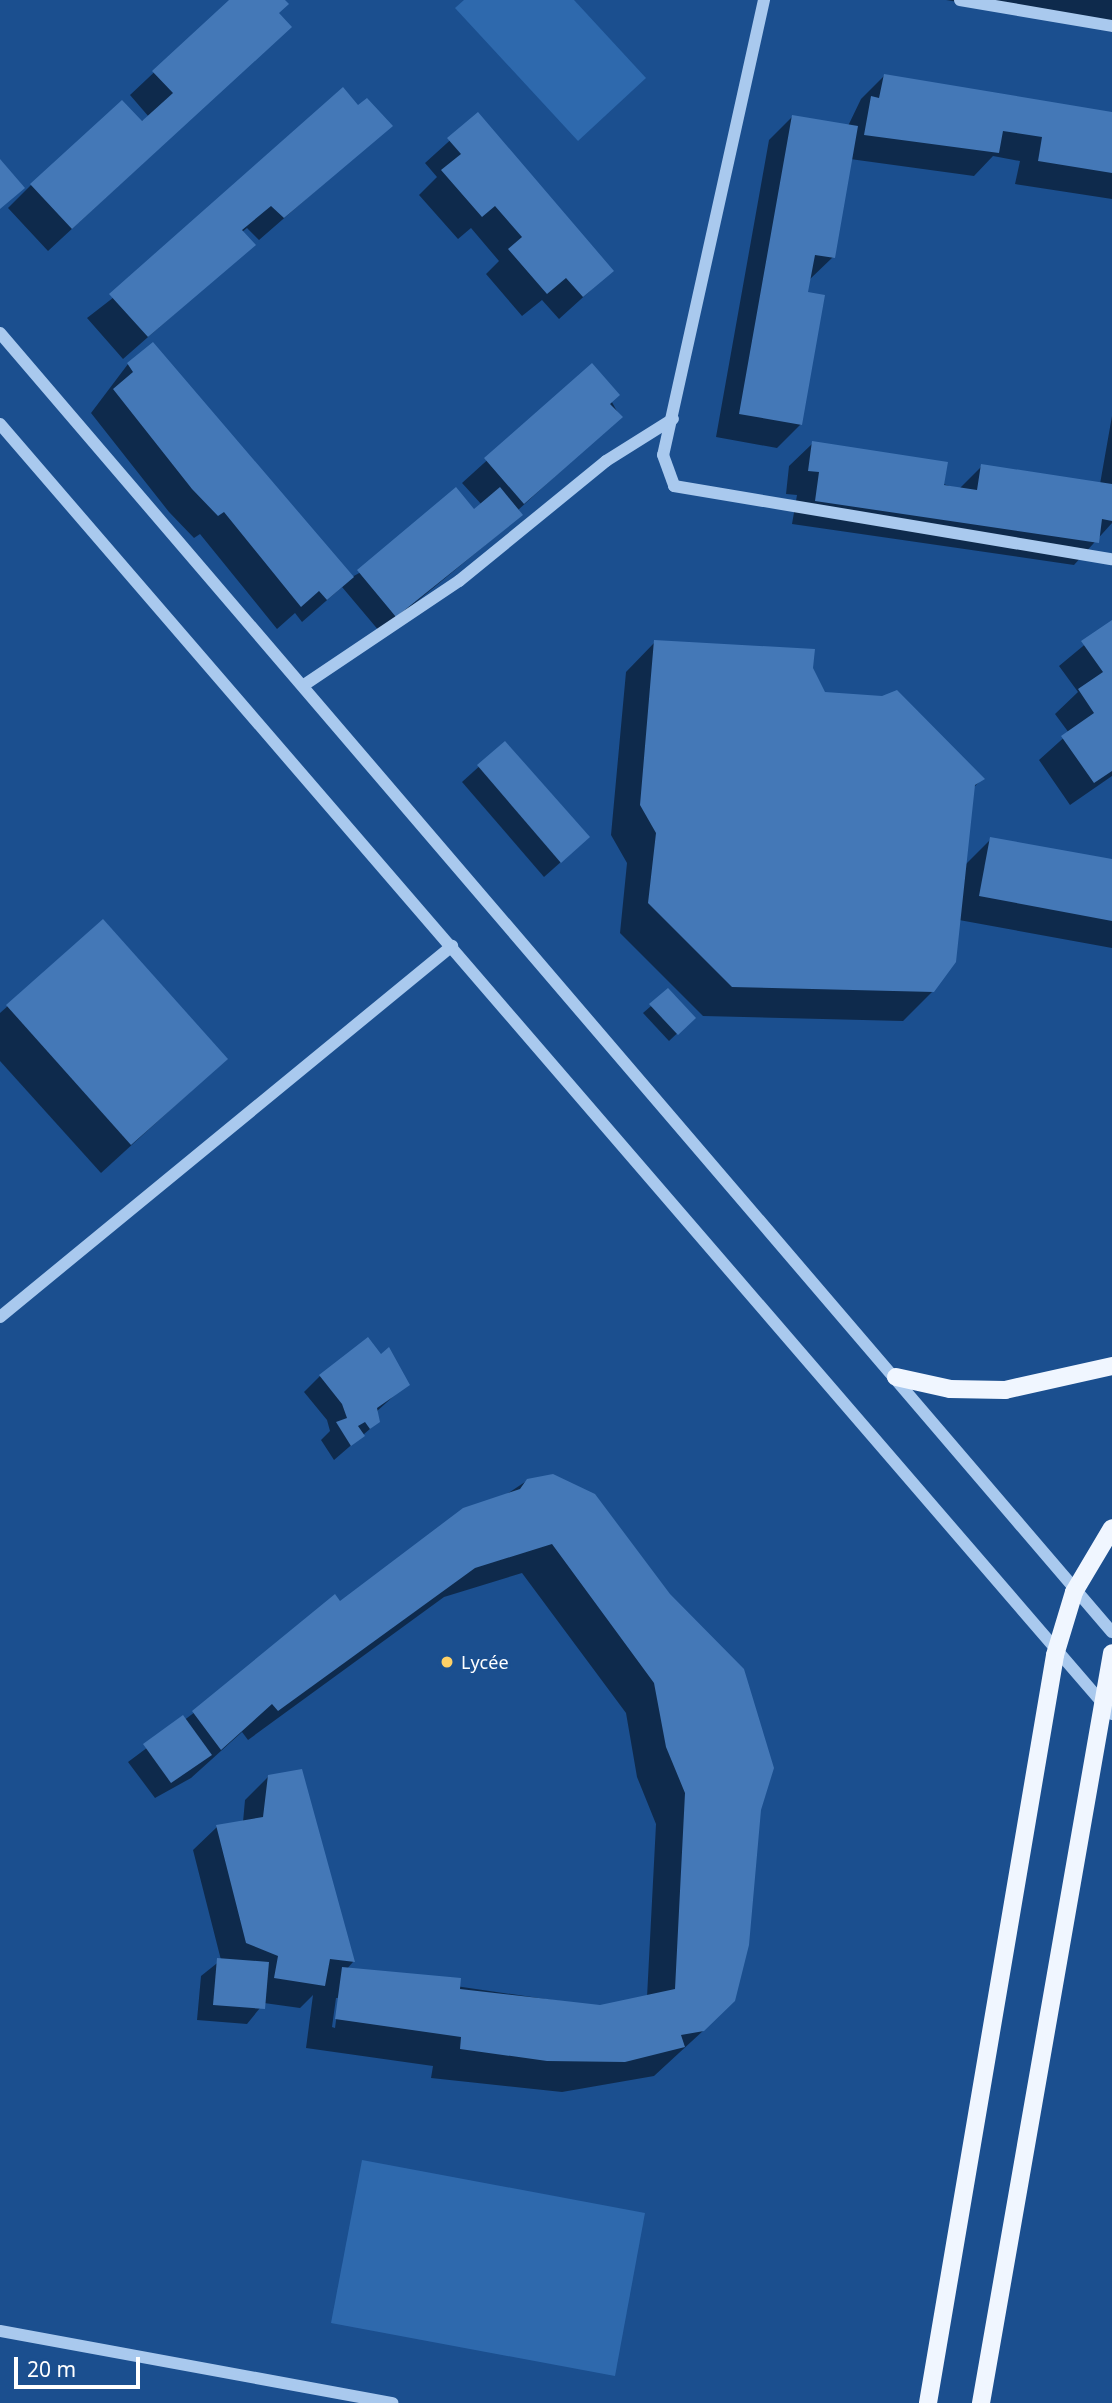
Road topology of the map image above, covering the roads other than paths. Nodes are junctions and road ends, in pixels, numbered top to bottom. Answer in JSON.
{"nodes":[{"id":1,"x":764,"y":0,"type":"edge"},
{"id":2,"x":960,"y":0,"type":"edge"},
{"id":3,"x":1112,"y":26,"type":"edge"},
{"id":4,"x":0,"y":334,"type":"edge"},
{"id":5,"x":673,"y":419,"type":"junction"},
{"id":6,"x":0,"y":424,"type":"edge"},
{"id":7,"x":1112,"y":559,"type":"edge"},
{"id":8,"x":304,"y":685,"type":"junction"},
{"id":9,"x":452,"y":946,"type":"junction"},
{"id":10,"x":0,"y":1317,"type":"edge"},
{"id":11,"x":1112,"y":1366,"type":"edge"},
{"id":12,"x":896,"y":1377,"type":"junction"},
{"id":13,"x":1112,"y":1528,"type":"edge"},
{"id":14,"x":1074,"y":1592,"type":"junction"},
{"id":15,"x":1112,"y":1632,"type":"edge"},
{"id":16,"x":1112,"y":1653,"type":"edge"},
{"id":17,"x":1055,"y":1655,"type":"junction"},
{"id":18,"x":1109,"y":1711,"type":"edge"},
{"id":19,"x":0,"y":2331,"type":"edge"},
{"id":20,"x":393,"y":2403,"type":"edge"},
{"id":21,"x":928,"y":2403,"type":"edge"},
{"id":22,"x":981,"y":2403,"type":"edge"}],
"edges":[{"from":1,"to":5,"type":"street"},
{"from":2,"to":3,"type":"street"},
{"from":4,"to":8,"type":"street"},
{"from":5,"to":7,"type":"street"},
{"from":5,"to":8,"type":"street"},
{"from":6,"to":9,"type":"street"},
{"from":8,"to":12,"type":"street"},
{"from":9,"to":10,"type":"street"},
{"from":9,"to":17,"type":"street"},
{"from":11,"to":12,"type":"main road"},
{"from":12,"to":14,"type":"street"},
{"from":13,"to":14,"type":"main road"},
{"from":14,"to":15,"type":"street"},
{"from":14,"to":17,"type":"main road"},
{"from":16,"to":18,"type":"main road"},
{"from":17,"to":18,"type":"street"},
{"from":17,"to":21,"type":"main road"},
{"from":18,"to":22,"type":"main road"},
{"from":19,"to":20,"type":"street"}]}
